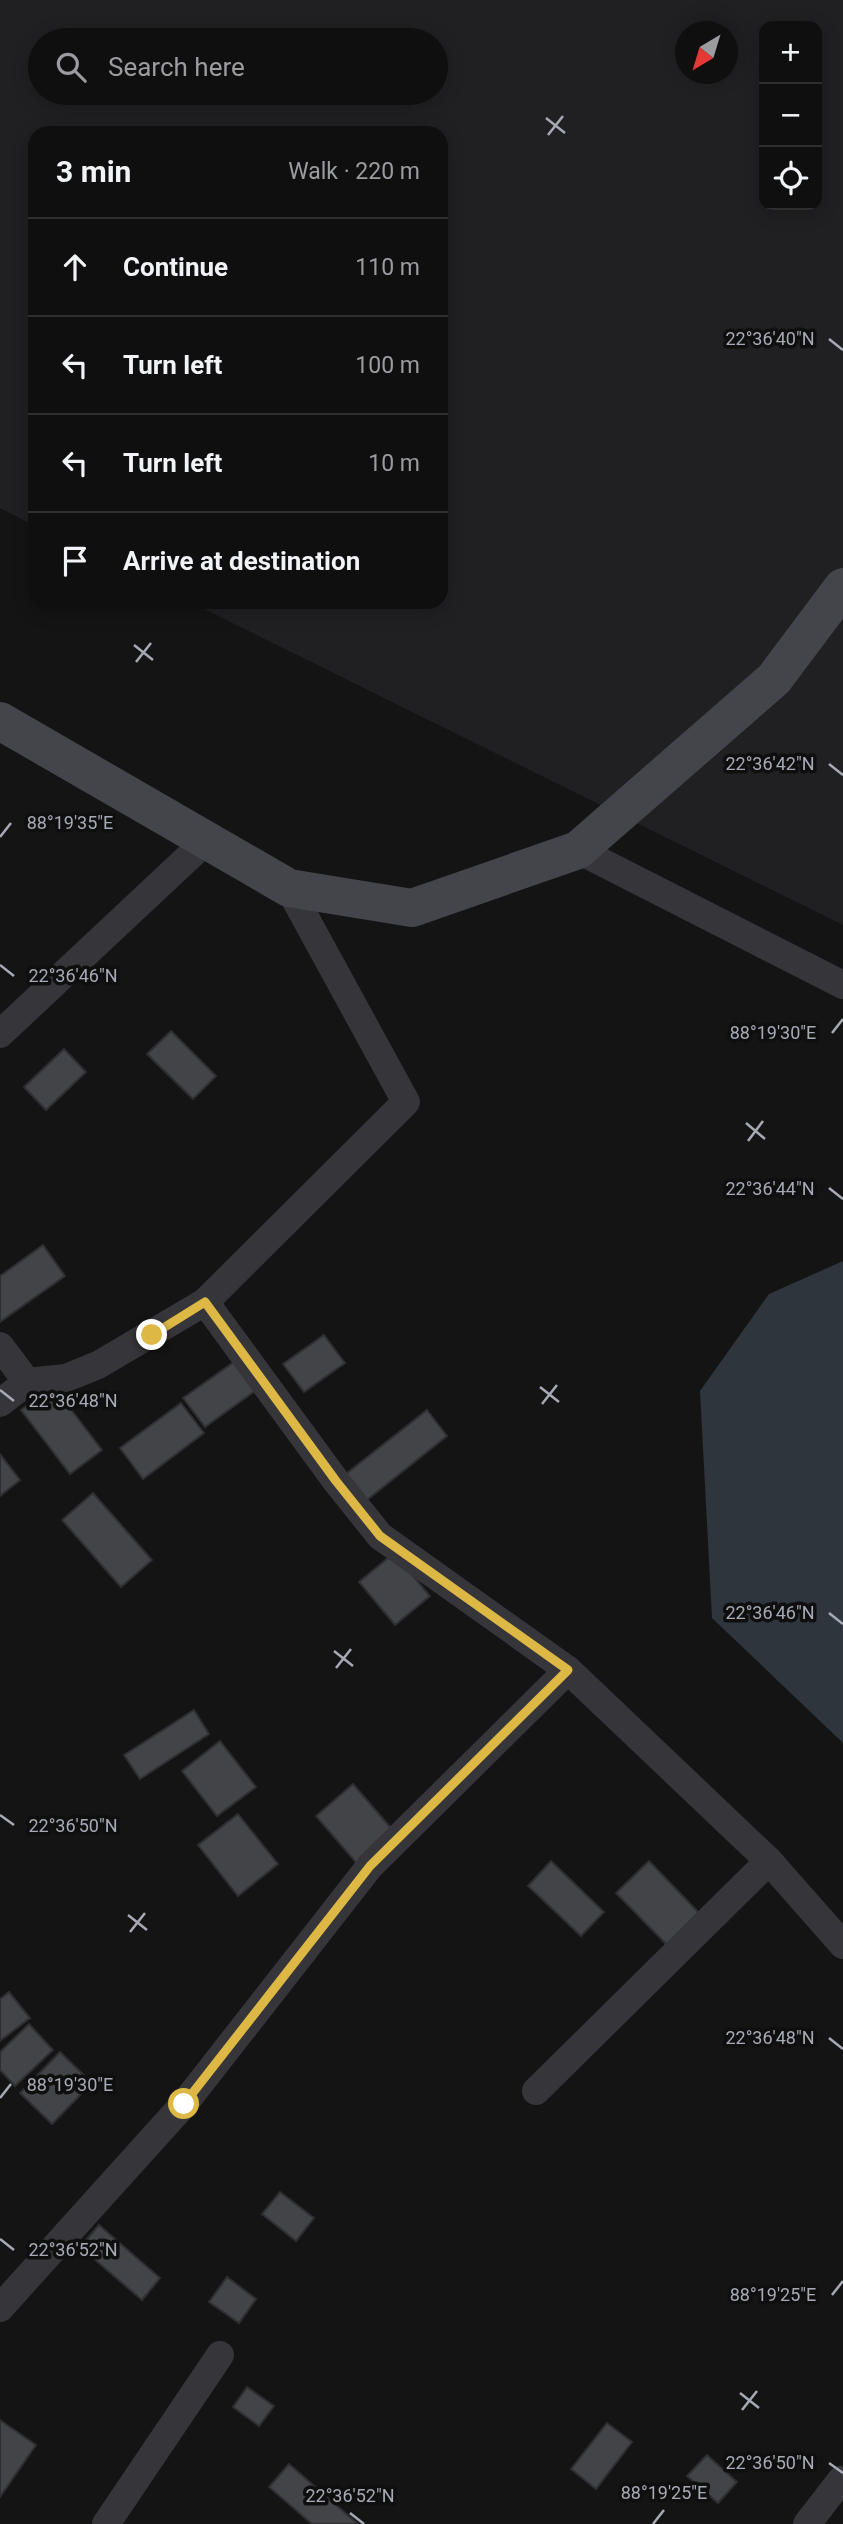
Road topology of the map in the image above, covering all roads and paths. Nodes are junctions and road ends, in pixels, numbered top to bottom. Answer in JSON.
{"nodes":[{"id":1,"x":843,"y":587,"type":"edge"},
{"id":2,"x":0,"y":721,"type":"edge"},
{"id":3,"x":207,"y":841,"type":"junction"},
{"id":4,"x":578,"y":850,"type":"junction"},
{"id":5,"x":289,"y":888,"type":"junction"},
{"id":6,"x":843,"y":985,"type":"edge"},
{"id":7,"x":0,"y":1034,"type":"edge"},
{"id":8,"x":205,"y":1302,"type":"junction"},
{"id":9,"x":0,"y":1346,"type":"edge"},
{"id":10,"x":27,"y":1382,"type":"junction"},
{"id":11,"x":0,"y":1404,"type":"edge"},
{"id":12,"x":568,"y":1670,"type":"junction"},
{"id":13,"x":769,"y":1861,"type":"junction"},
{"id":14,"x":843,"y":1945,"type":"edge"},
{"id":15,"x":537,"y":2091,"type":"dead end"},
{"id":16,"x":0,"y":2308,"type":"edge"},
{"id":17,"x":220,"y":2355,"type":"dead end"},
{"id":18,"x":841,"y":2480,"type":"dead end"},
{"id":19,"x":106,"y":2524,"type":"edge"},
{"id":20,"x":807,"y":2524,"type":"edge"}],
"edges":[{"from":1,"to":4,"type":"street"},
{"from":2,"to":3,"type":"street"},
{"from":3,"to":5,"type":"street"},
{"from":3,"to":7,"type":"street"},
{"from":4,"to":5,"type":"street"},
{"from":4,"to":6,"type":"street"},
{"from":5,"to":8,"type":"street"},
{"from":8,"to":10,"type":"street"},
{"from":8,"to":12,"type":"street"},
{"from":9,"to":10,"type":"street"},
{"from":10,"to":11,"type":"street"},
{"from":12,"to":13,"type":"street"},
{"from":12,"to":16,"type":"street"},
{"from":13,"to":14,"type":"street"},
{"from":13,"to":15,"type":"street"},
{"from":17,"to":19,"type":"street"},
{"from":18,"to":20,"type":"street"}]}
